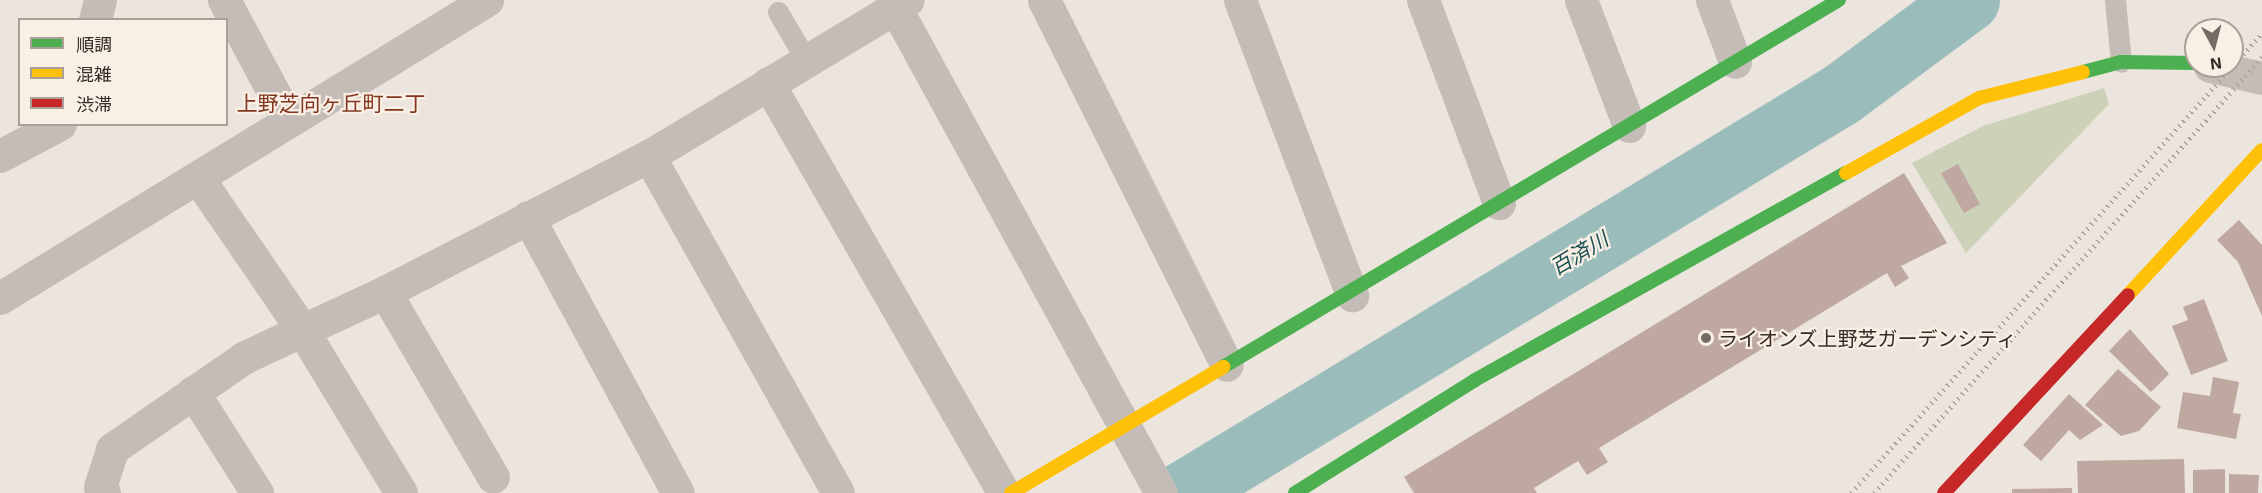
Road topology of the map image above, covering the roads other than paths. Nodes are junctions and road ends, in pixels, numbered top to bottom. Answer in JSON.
{"nodes":[{"id":1,"x":100,"y":0,"type":"edge"},
{"id":2,"x":224,"y":0,"type":"edge"},
{"id":3,"x":1044,"y":0,"type":"edge"},
{"id":4,"x":1240,"y":0,"type":"edge"},
{"id":5,"x":1423,"y":0,"type":"edge"},
{"id":6,"x":1581,"y":0,"type":"edge"},
{"id":7,"x":1712,"y":0,"type":"edge"},
{"id":8,"x":1839,"y":0,"type":"edge"},
{"id":9,"x":2115,"y":0,"type":"edge"},
{"id":10,"x":475,"y":3,"type":"edge"},
{"id":11,"x":902,"y":4,"type":"edge"},
{"id":12,"x":778,"y":12,"type":"dead end"},
{"id":13,"x":96,"y":18,"type":"edge"},
{"id":14,"x":2120,"y":56,"type":"junction"},
{"id":15,"x":806,"y":60,"type":"junction"},
{"id":16,"x":1735,"y":62,"type":"junction"},
{"id":17,"x":2184,"y":62,"type":"edge"},
{"id":18,"x":2244,"y":74,"type":"edge"},
{"id":19,"x":2262,"y":78,"type":"edge"},
{"id":20,"x":768,"y":83,"type":"junction"},
{"id":21,"x":289,"y":121,"type":"junction"},
{"id":22,"x":56,"y":126,"type":"edge"},
{"id":23,"x":1629,"y":126,"type":"junction"},
{"id":24,"x":2262,"y":150,"type":"edge"},
{"id":25,"x":0,"y":156,"type":"edge"},
{"id":26,"x":650,"y":156,"type":"junction"},
{"id":27,"x":198,"y":178,"type":"junction"},
{"id":28,"x":1499,"y":203,"type":"junction"},
{"id":29,"x":528,"y":217,"type":"junction"},
{"id":30,"x":385,"y":292,"type":"junction"},
{"id":31,"x":1352,"y":295,"type":"junction"},
{"id":32,"x":0,"y":298,"type":"edge"},
{"id":33,"x":303,"y":331,"type":"junction"},
{"id":34,"x":1227,"y":365,"type":"junction"},
{"id":35,"x":193,"y":392,"type":"junction"},
{"id":36,"x":1128,"y":438,"type":"junction"},
{"id":37,"x":498,"y":485,"type":"edge"},
{"id":38,"x":104,"y":493,"type":"edge"},
{"id":39,"x":257,"y":493,"type":"edge"},
{"id":40,"x":401,"y":493,"type":"edge"},
{"id":41,"x":678,"y":493,"type":"edge"},
{"id":42,"x":838,"y":493,"type":"edge"},
{"id":43,"x":1004,"y":493,"type":"edge"},
{"id":44,"x":1011,"y":493,"type":"edge"},
{"id":45,"x":1161,"y":493,"type":"edge"},
{"id":46,"x":1295,"y":493,"type":"edge"},
{"id":47,"x":1944,"y":493,"type":"edge"}],
"edges":[{"from":1,"to":13,"type":"street"},
{"from":2,"to":21,"type":"street"},
{"from":3,"to":34,"type":"street"},
{"from":4,"to":31,"type":"street"},
{"from":5,"to":28,"type":"street"},
{"from":6,"to":23,"type":"street"},
{"from":7,"to":16,"type":"street"},
{"from":8,"to":16,"type":"street"},
{"from":9,"to":14,"type":"lane"},
{"from":10,"to":21,"type":"street"},
{"from":11,"to":15,"type":"street"},
{"from":11,"to":36,"type":"street"},
{"from":12,"to":15,"type":"lane"},
{"from":14,"to":17,"type":"street"},
{"from":14,"to":46,"type":"street"},
{"from":15,"to":20,"type":"street"},
{"from":16,"to":23,"type":"street"},
{"from":18,"to":19,"type":"street"},
{"from":20,"to":26,"type":"street"},
{"from":20,"to":43,"type":"street"},
{"from":21,"to":27,"type":"street"},
{"from":22,"to":25,"type":"street"},
{"from":23,"to":28,"type":"street"},
{"from":24,"to":47,"type":"street"},
{"from":26,"to":29,"type":"street"},
{"from":26,"to":42,"type":"street"},
{"from":27,"to":32,"type":"street"},
{"from":27,"to":33,"type":"street"},
{"from":28,"to":31,"type":"street"},
{"from":29,"to":30,"type":"street"},
{"from":29,"to":41,"type":"street"},
{"from":30,"to":33,"type":"street"},
{"from":30,"to":37,"type":"street"},
{"from":31,"to":34,"type":"street"},
{"from":33,"to":35,"type":"street"},
{"from":33,"to":40,"type":"street"},
{"from":34,"to":36,"type":"street"},
{"from":35,"to":38,"type":"street"},
{"from":35,"to":39,"type":"street"},
{"from":36,"to":44,"type":"street"},
{"from":36,"to":45,"type":"street"}]}
